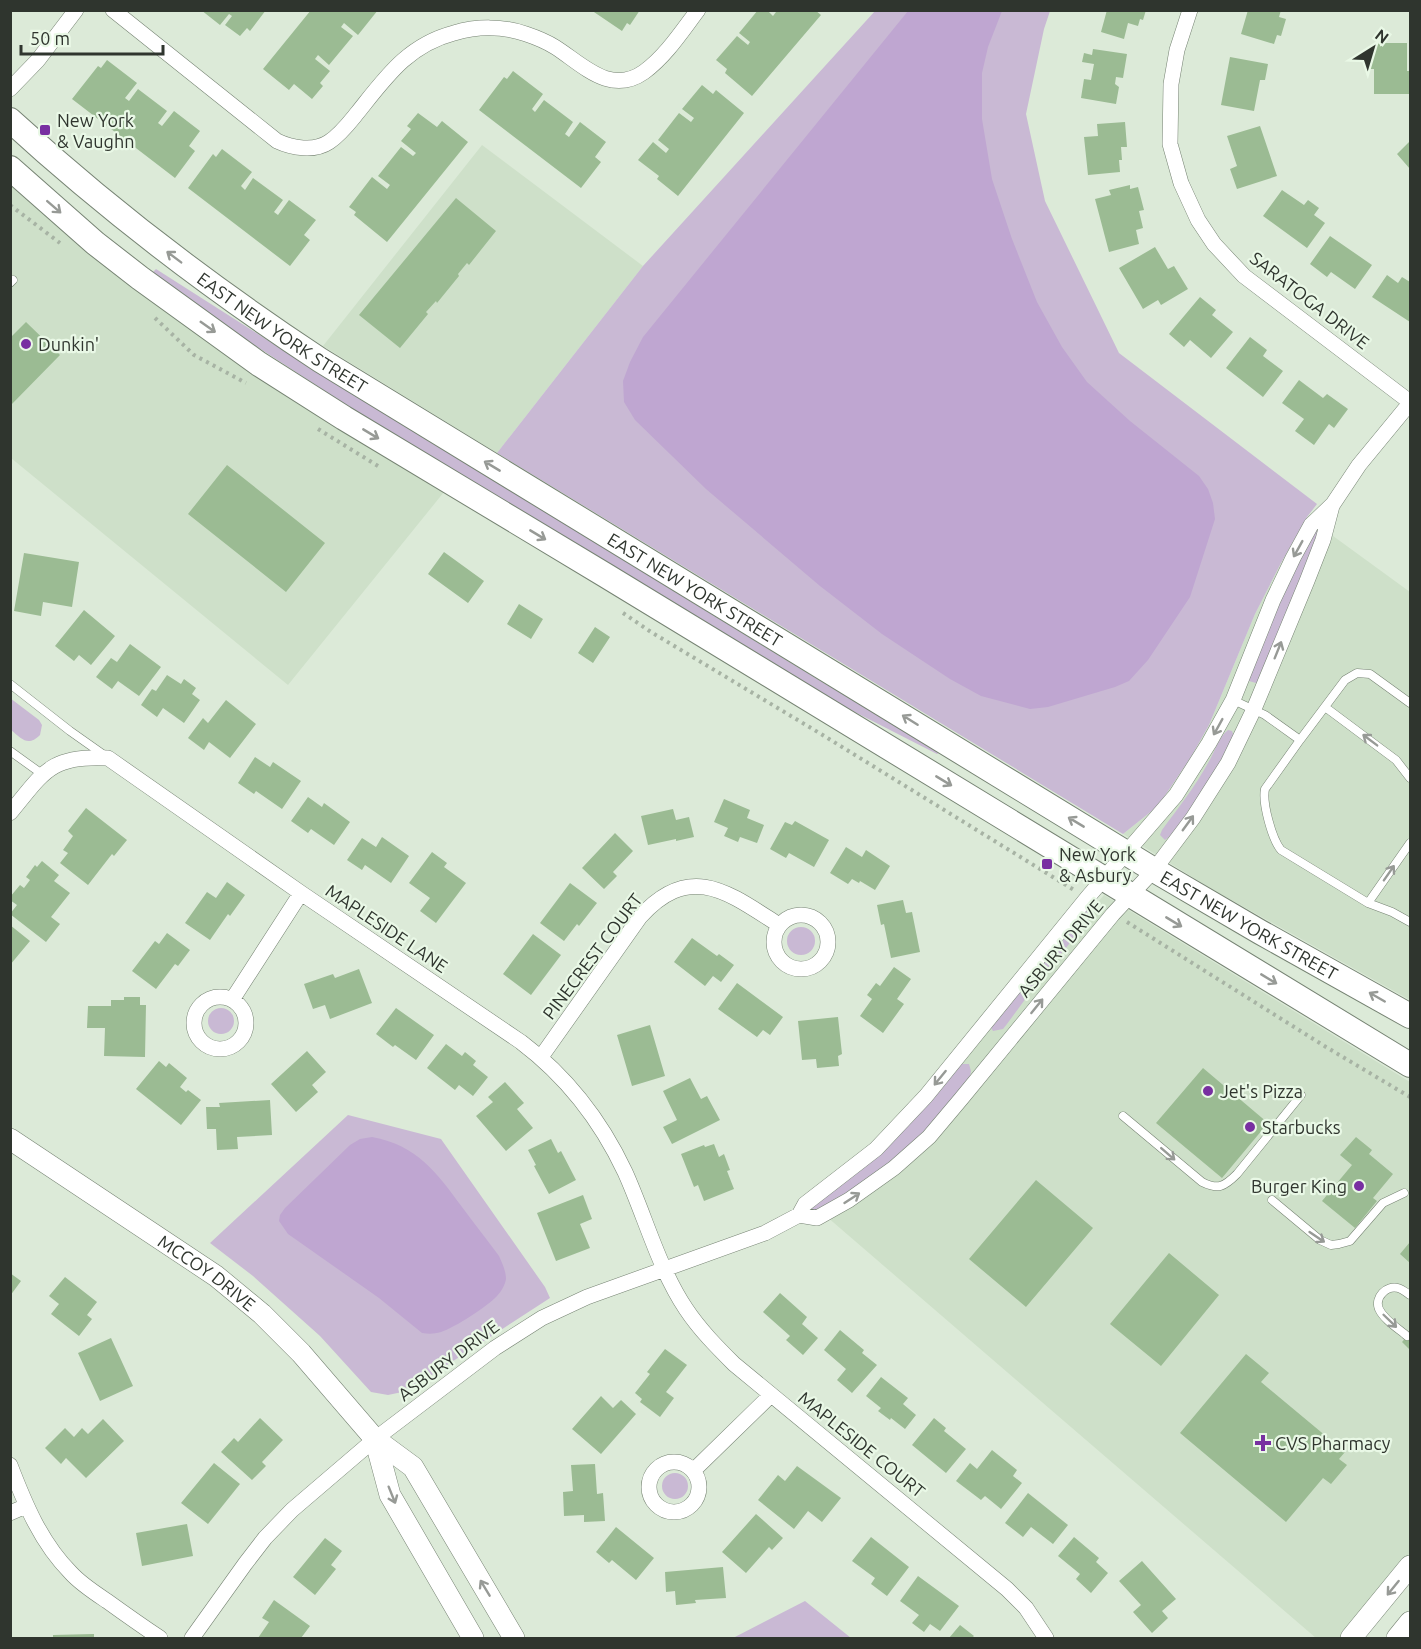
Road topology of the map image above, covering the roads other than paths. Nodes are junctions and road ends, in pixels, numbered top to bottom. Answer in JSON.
{"nodes":[{"id":1,"x":76,"y":10,"type":"edge"},
{"id":2,"x":113,"y":10,"type":"edge"},
{"id":3,"x":698,"y":10,"type":"edge"},
{"id":4,"x":1190,"y":10,"type":"edge"},
{"id":5,"x":10,"y":89,"type":"edge"},
{"id":6,"x":10,"y":120,"type":"edge"},
{"id":7,"x":10,"y":168,"type":"edge"},
{"id":8,"x":1410,"y":402,"type":"edge"},
{"id":9,"x":1333,"y":504,"type":"junction"},
{"id":10,"x":10,"y":684,"type":"edge"},
{"id":11,"x":1233,"y":700,"type":"junction"},
{"id":12,"x":1410,"y":703,"type":"edge"},
{"id":13,"x":1325,"y":706,"type":"junction"},
{"id":14,"x":1254,"y":709,"type":"junction"},
{"id":15,"x":1300,"y":740,"type":"junction"},
{"id":16,"x":10,"y":751,"type":"edge"},
{"id":17,"x":108,"y":758,"type":"junction"},
{"id":18,"x":42,"y":774,"type":"junction"},
{"id":19,"x":1410,"y":778,"type":"edge"},
{"id":20,"x":10,"y":813,"type":"edge"},
{"id":21,"x":1410,"y":843,"type":"edge"},
{"id":22,"x":1126,"y":853,"type":"junction"},
{"id":23,"x":1154,"y":870,"type":"junction"},
{"id":24,"x":1104,"y":879,"type":"junction"},
{"id":25,"x":301,"y":893,"type":"junction"},
{"id":26,"x":1130,"y":896,"type":"junction"},
{"id":27,"x":1368,"y":903,"type":"junction"},
{"id":28,"x":1410,"y":922,"type":"edge"},
{"id":29,"x":779,"y":925,"type":"dead end"},
{"id":30,"x":232,"y":1000,"type":"dead end"},
{"id":31,"x":1410,"y":1016,"type":"edge"},
{"id":32,"x":541,"y":1057,"type":"junction"},
{"id":33,"x":1410,"y":1065,"type":"edge"},
{"id":34,"x":1301,"y":1095,"type":"dead end"},
{"id":35,"x":1124,"y":1116,"type":"dead end"},
{"id":36,"x":10,"y":1139,"type":"edge"},
{"id":37,"x":1404,"y":1193,"type":"dead end"},
{"id":38,"x":1272,"y":1200,"type":"dead end"},
{"id":39,"x":799,"y":1215,"type":"junction"},
{"id":40,"x":666,"y":1270,"type":"junction"},
{"id":41,"x":1410,"y":1296,"type":"edge"},
{"id":42,"x":1407,"y":1336,"type":"dead end"},
{"id":43,"x":771,"y":1395,"type":"junction"},
{"id":44,"x":375,"y":1439,"type":"junction"},
{"id":45,"x":10,"y":1465,"type":"edge"},
{"id":46,"x":693,"y":1471,"type":"dead end"},
{"id":47,"x":26,"y":1506,"type":"junction"},
{"id":48,"x":10,"y":1513,"type":"edge"},
{"id":49,"x":1410,"y":1566,"type":"edge"},
{"id":50,"x":1410,"y":1622,"type":"edge"},
{"id":51,"x":160,"y":1638,"type":"edge"},
{"id":52,"x":192,"y":1638,"type":"edge"},
{"id":53,"x":472,"y":1638,"type":"edge"},
{"id":54,"x":514,"y":1638,"type":"edge"},
{"id":55,"x":1046,"y":1638,"type":"edge"},
{"id":56,"x":1351,"y":1638,"type":"edge"},
{"id":57,"x":1397,"y":1638,"type":"edge"}],
"edges":[{"from":1,"to":5,"type":"street"},
{"from":2,"to":3,"type":"street"},
{"from":4,"to":8,"type":"street","name":"SARATOGA DRIVE"},
{"from":22,"to":6,"type":"main road","name":"EAST NEW YORK STREET","one_way":true},
{"from":7,"to":24,"type":"main road","name":"EAST NEW YORK STREET","one_way":true},
{"from":8,"to":9,"type":"street","name":"ASBURY DRIVE"},
{"from":9,"to":11,"type":"street","name":"ASBURY DRIVE","one_way":true},
{"from":14,"to":9,"type":"street","name":"ASBURY DRIVE","one_way":true},
{"from":10,"to":17,"type":"lane","name":"MAPLESIDE LANE"},
{"from":11,"to":14,"type":"lane"},
{"from":11,"to":22,"type":"street","name":"ASBURY DRIVE","one_way":true},
{"from":12,"to":13,"type":"lane"},
{"from":13,"to":15,"type":"lane"},
{"from":19,"to":13,"type":"lane","one_way":true},
{"from":14,"to":15,"type":"lane"},
{"from":23,"to":14,"type":"street","name":"ASBURY DRIVE","one_way":true},
{"from":15,"to":27,"type":"lane"},
{"from":16,"to":18,"type":"lane"},
{"from":17,"to":18,"type":"street"},
{"from":17,"to":25,"type":"street","name":"MAPLESIDE LANE"},
{"from":18,"to":20,"type":"street"},
{"from":27,"to":21,"type":"lane","one_way":true},
{"from":22,"to":23,"type":"main road","name":"EAST NEW YORK STREET"},
{"from":22,"to":24,"type":"street","name":"ASBURY DRIVE"},
{"from":23,"to":26,"type":"street","name":"ASBURY DRIVE"},
{"from":31,"to":23,"type":"main road","name":"EAST NEW YORK STREET","one_way":true},
{"from":24,"to":26,"type":"main road","name":"EAST NEW YORK STREET"},
{"from":24,"to":39,"type":"street","name":"ASBURY DRIVE","one_way":true},
{"from":25,"to":30,"type":"street"},
{"from":25,"to":32,"type":"street","name":"MAPLESIDE LANE"},
{"from":26,"to":33,"type":"main road","name":"EAST NEW YORK STREET","one_way":true},
{"from":39,"to":26,"type":"street","name":"ASBURY DRIVE","one_way":true},
{"from":27,"to":28,"type":"lane"},
{"from":29,"to":32,"type":"street","name":"PINECREST COURT"},
{"from":32,"to":40,"type":"street","name":"MAPLESIDE LANE"},
{"from":35,"to":34,"type":"lane","one_way":true},
{"from":36,"to":44,"type":"street","name":"MCCOY DRIVE"},
{"from":38,"to":37,"type":"lane","one_way":true},
{"from":39,"to":40,"type":"street","name":"ASBURY DRIVE"},
{"from":40,"to":43,"type":"street","name":"MAPLESIDE COURT"},
{"from":40,"to":44,"type":"street","name":"ASBURY DRIVE"},
{"from":41,"to":42,"type":"lane","one_way":true},
{"from":43,"to":46,"type":"street"},
{"from":43,"to":55,"type":"street","name":"MAPLESIDE COURT"},
{"from":44,"to":52,"type":"street","name":"ASBURY DRIVE"},
{"from":44,"to":53,"type":"street","name":"MCCOY DRIVE","one_way":true},
{"from":54,"to":44,"type":"street","name":"MCCOY DRIVE","one_way":true},
{"from":45,"to":47,"type":"street"},
{"from":47,"to":48,"type":"street"},
{"from":47,"to":51,"type":"street"},
{"from":49,"to":56,"type":"street","one_way":true},
{"from":50,"to":57,"type":"street"}]}
